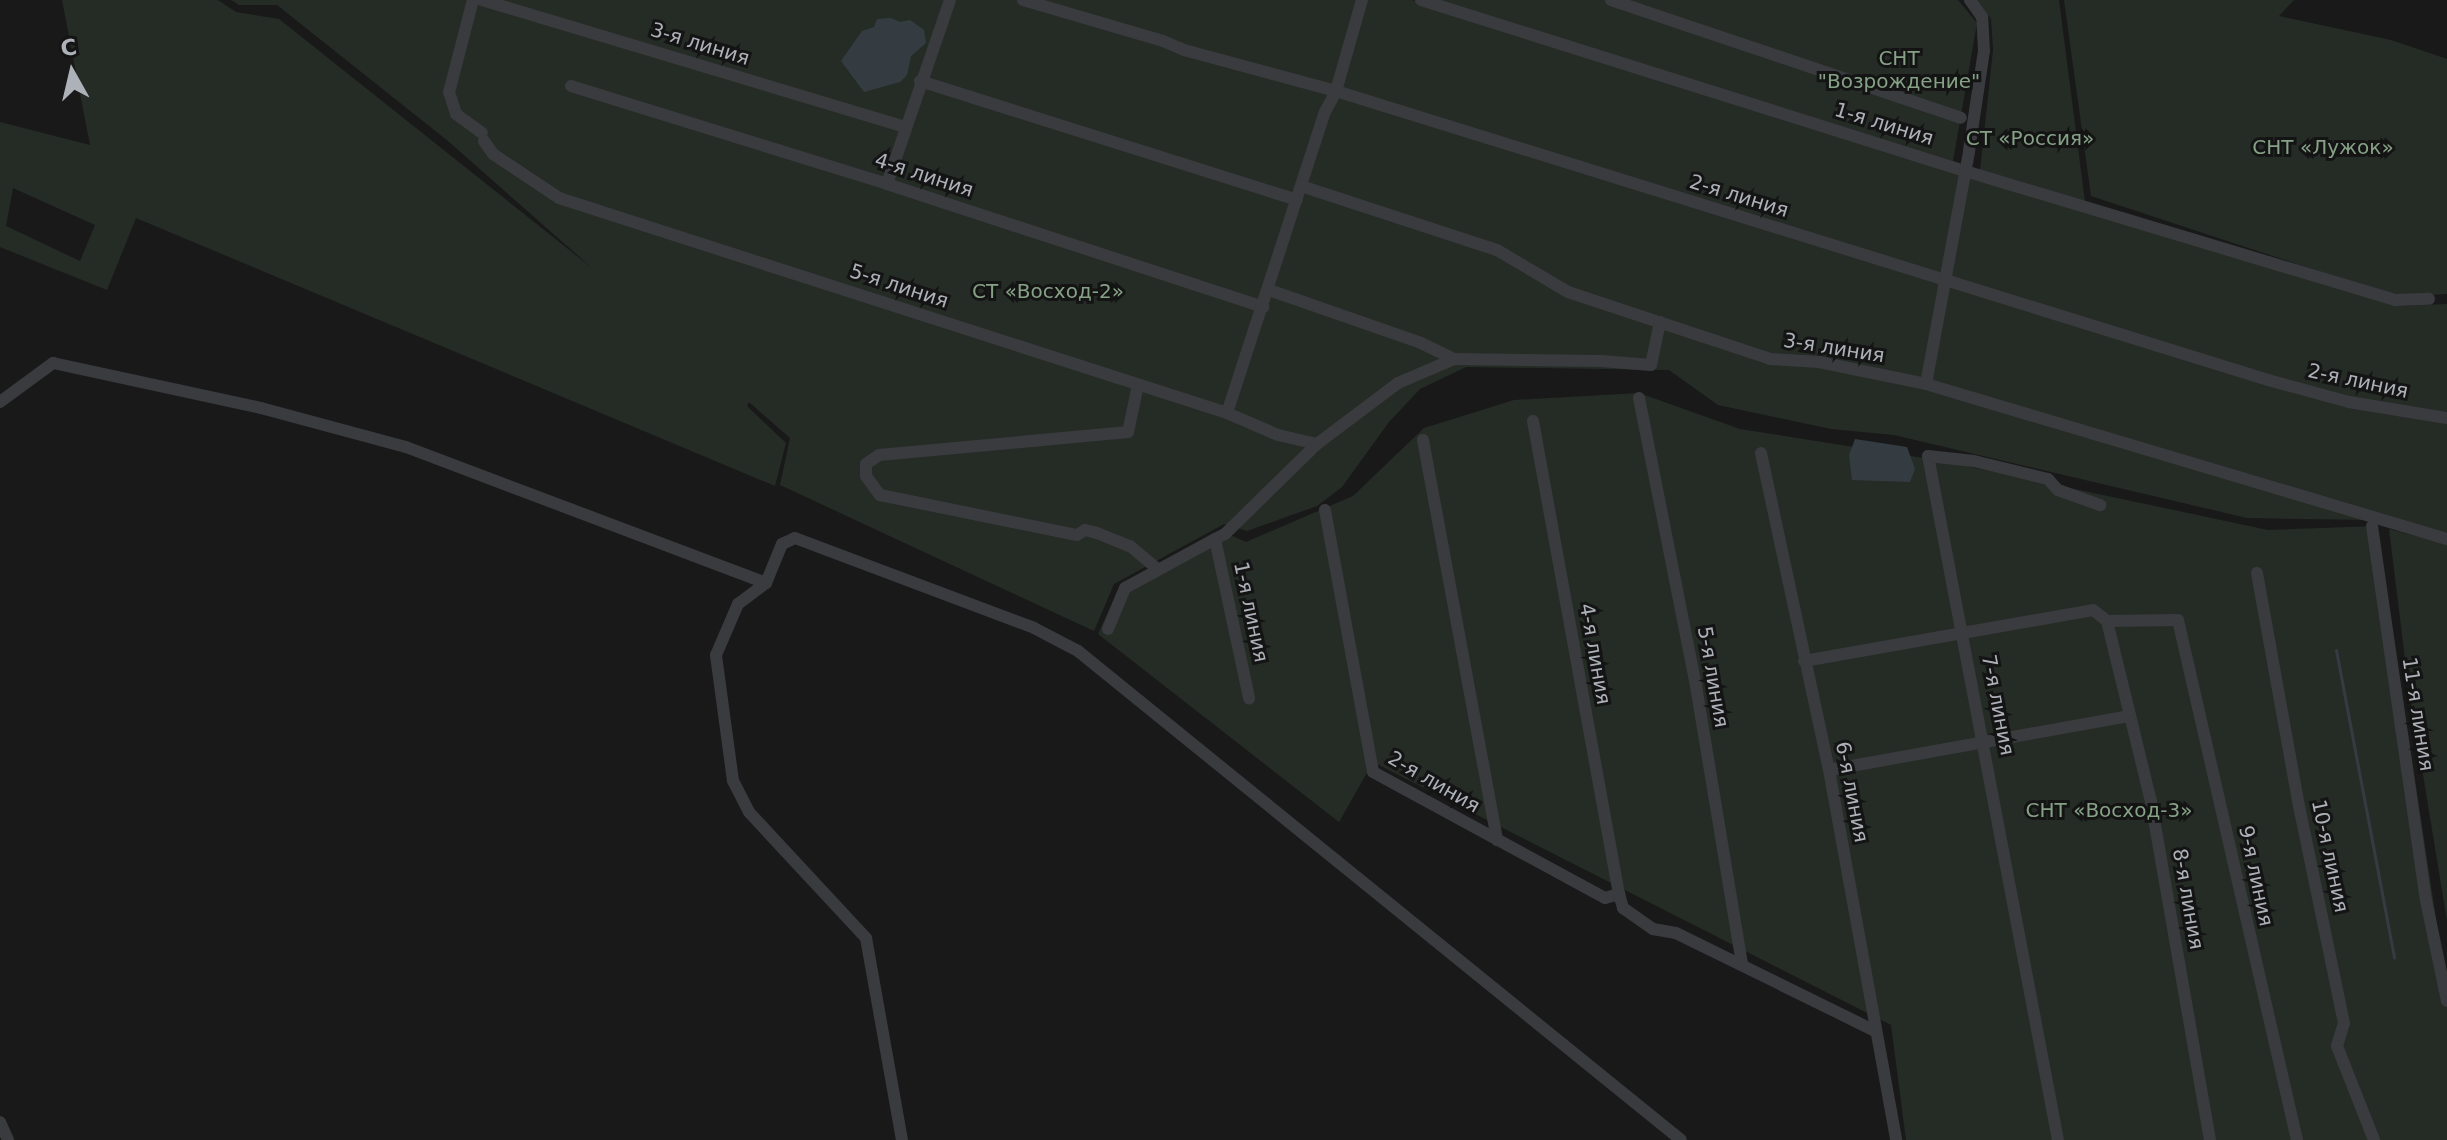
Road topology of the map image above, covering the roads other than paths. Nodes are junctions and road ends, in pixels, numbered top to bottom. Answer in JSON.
{"nodes":[{"id":1,"x":473,"y":0,"type":"edge"},
{"id":2,"x":482,"y":0,"type":"edge"},
{"id":3,"x":950,"y":0,"type":"edge"},
{"id":4,"x":1023,"y":0,"type":"edge"},
{"id":5,"x":1362,"y":0,"type":"edge"},
{"id":6,"x":1421,"y":0,"type":"edge"},
{"id":7,"x":1611,"y":0,"type":"edge"},
{"id":8,"x":1970,"y":0,"type":"edge"},
{"id":9,"x":920,"y":81,"type":"junction"},
{"id":10,"x":571,"y":86,"type":"dead end"},
{"id":11,"x":1336,"y":91,"type":"junction"},
{"id":12,"x":1961,"y":118,"type":"dead end"},
{"id":13,"x":905,"y":127,"type":"junction"},
{"id":14,"x":1965,"y":171,"type":"junction"},
{"id":15,"x":887,"y":184,"type":"junction"},
{"id":16,"x":1299,"y":193,"type":"junction"},
{"id":17,"x":1945,"y":281,"type":"junction"},
{"id":18,"x":1269,"y":290,"type":"junction"},
{"id":19,"x":2429,"y":299,"type":"dead end"},
{"id":20,"x":1263,"y":307,"type":"junction"},
{"id":21,"x":1660,"y":322,"type":"junction"},
{"id":22,"x":1454,"y":359,"type":"junction"},
{"id":23,"x":1926,"y":384,"type":"junction"},
{"id":24,"x":1138,"y":385,"type":"junction"},
{"id":25,"x":1639,"y":398,"type":"dead end"},
{"id":26,"x":0,"y":402,"type":"edge"},
{"id":27,"x":1227,"y":413,"type":"junction"},
{"id":28,"x":2447,"y":418,"type":"edge"},
{"id":29,"x":1533,"y":421,"type":"dead end"},
{"id":30,"x":1423,"y":440,"type":"dead end"},
{"id":31,"x":1317,"y":444,"type":"junction"},
{"id":32,"x":1761,"y":453,"type":"dead end"},
{"id":33,"x":2100,"y":505,"type":"dead end"},
{"id":34,"x":1325,"y":510,"type":"dead end"},
{"id":35,"x":2372,"y":523,"type":"junction"},
{"id":36,"x":1220,"y":536,"type":"junction"},
{"id":37,"x":2447,"y":539,"type":"edge"},
{"id":38,"x":1157,"y":569,"type":"junction"},
{"id":39,"x":2257,"y":573,"type":"dead end"},
{"id":40,"x":766,"y":583,"type":"junction"},
{"id":41,"x":2107,"y":621,"type":"junction"},
{"id":42,"x":1108,"y":629,"type":"dead end"},
{"id":43,"x":1964,"y":632,"type":"junction"},
{"id":44,"x":1804,"y":661,"type":"junction"},
{"id":45,"x":1249,"y":698,"type":"dead end"},
{"id":46,"x":2130,"y":716,"type":"junction"},
{"id":47,"x":1984,"y":741,"type":"junction"},
{"id":48,"x":1829,"y":770,"type":"junction"},
{"id":49,"x":1497,"y":840,"type":"junction"},
{"id":50,"x":1619,"y":894,"type":"junction"},
{"id":51,"x":1742,"y":963,"type":"junction"},
{"id":52,"x":2447,"y":1001,"type":"edge"},
{"id":53,"x":1875,"y":1031,"type":"junction"},
{"id":54,"x":0,"y":1122,"type":"edge"},
{"id":55,"x":8,"y":1140,"type":"edge"},
{"id":56,"x":902,"y":1140,"type":"edge"},
{"id":57,"x":1681,"y":1140,"type":"edge"},
{"id":58,"x":1896,"y":1140,"type":"edge"},
{"id":59,"x":2058,"y":1140,"type":"edge"},
{"id":60,"x":2210,"y":1140,"type":"edge"},
{"id":61,"x":2297,"y":1140,"type":"edge"},
{"id":62,"x":2374,"y":1140,"type":"edge"}],
"edges":[{"from":1,"to":24,"type":"street","name":"5-я линия"},
{"from":2,"to":13,"type":"street","name":"3-я линия"},
{"from":3,"to":9,"type":"street"},
{"from":4,"to":11,"type":"street","name":"2-я линия"},
{"from":5,"to":11,"type":"street"},
{"from":6,"to":14,"type":"street","name":"1-я линия"},
{"from":7,"to":12,"type":"street"},
{"from":8,"to":14,"type":"street"},
{"from":9,"to":13,"type":"street"},
{"from":9,"to":16,"type":"street","name":"3-я линия"},
{"from":10,"to":15,"type":"street","name":"4-я линия"},
{"from":11,"to":16,"type":"street"},
{"from":11,"to":17,"type":"street","name":"2-я линия"},
{"from":13,"to":15,"type":"street"},
{"from":14,"to":17,"type":"street"},
{"from":14,"to":19,"type":"street","name":"1-я линия"},
{"from":15,"to":20,"type":"street","name":"4-я линия"},
{"from":16,"to":18,"type":"street"},
{"from":16,"to":21,"type":"street","name":"3-я линия"},
{"from":17,"to":23,"type":"street"},
{"from":17,"to":28,"type":"street","name":"2-я линия"},
{"from":18,"to":20,"type":"street"},
{"from":18,"to":22,"type":"street"},
{"from":20,"to":27,"type":"street"},
{"from":21,"to":22,"type":"street"},
{"from":21,"to":23,"type":"street","name":"3-я линия"},
{"from":22,"to":31,"type":"street"},
{"from":23,"to":35,"type":"street","name":"3-я линия"},
{"from":24,"to":27,"type":"street","name":"5-я линия"},
{"from":24,"to":38,"type":"street"},
{"from":25,"to":51,"type":"street","name":"5-я линия"},
{"from":26,"to":40,"type":"street"},
{"from":27,"to":31,"type":"street","name":"5-я линия"},
{"from":29,"to":50,"type":"street","name":"4-я линия"},
{"from":30,"to":49,"type":"street"},
{"from":31,"to":36,"type":"street"},
{"from":32,"to":44,"type":"street","name":"6-я линия"},
{"from":33,"to":43,"type":"street","name":"7-я линия"},
{"from":34,"to":49,"type":"street","name":"2-я линия"},
{"from":35,"to":37,"type":"street","name":"3-я линия"},
{"from":35,"to":52,"type":"street","name":"11-я линия"},
{"from":36,"to":38,"type":"street","name":"1-я линия"},
{"from":36,"to":45,"type":"street","name":"1-я линия"},
{"from":38,"to":42,"type":"street","name":"1-я линия"},
{"from":39,"to":62,"type":"street","name":"10-я линия"},
{"from":40,"to":56,"type":"street"},
{"from":40,"to":57,"type":"street"},
{"from":41,"to":43,"type":"street"},
{"from":41,"to":46,"type":"street","name":"8-я линия"},
{"from":41,"to":61,"type":"street","name":"9-я линия"},
{"from":43,"to":44,"type":"street"},
{"from":43,"to":47,"type":"street","name":"7-я линия"},
{"from":44,"to":48,"type":"street","name":"6-я линия"},
{"from":46,"to":47,"type":"street"},
{"from":46,"to":60,"type":"street","name":"8-я линия"},
{"from":47,"to":48,"type":"street"},
{"from":47,"to":59,"type":"street","name":"7-я линия"},
{"from":48,"to":53,"type":"street","name":"6-я линия"},
{"from":49,"to":50,"type":"street"},
{"from":50,"to":51,"type":"street"},
{"from":51,"to":53,"type":"street"},
{"from":53,"to":58,"type":"street","name":"6-я линия"},
{"from":54,"to":55,"type":"street"}]}
